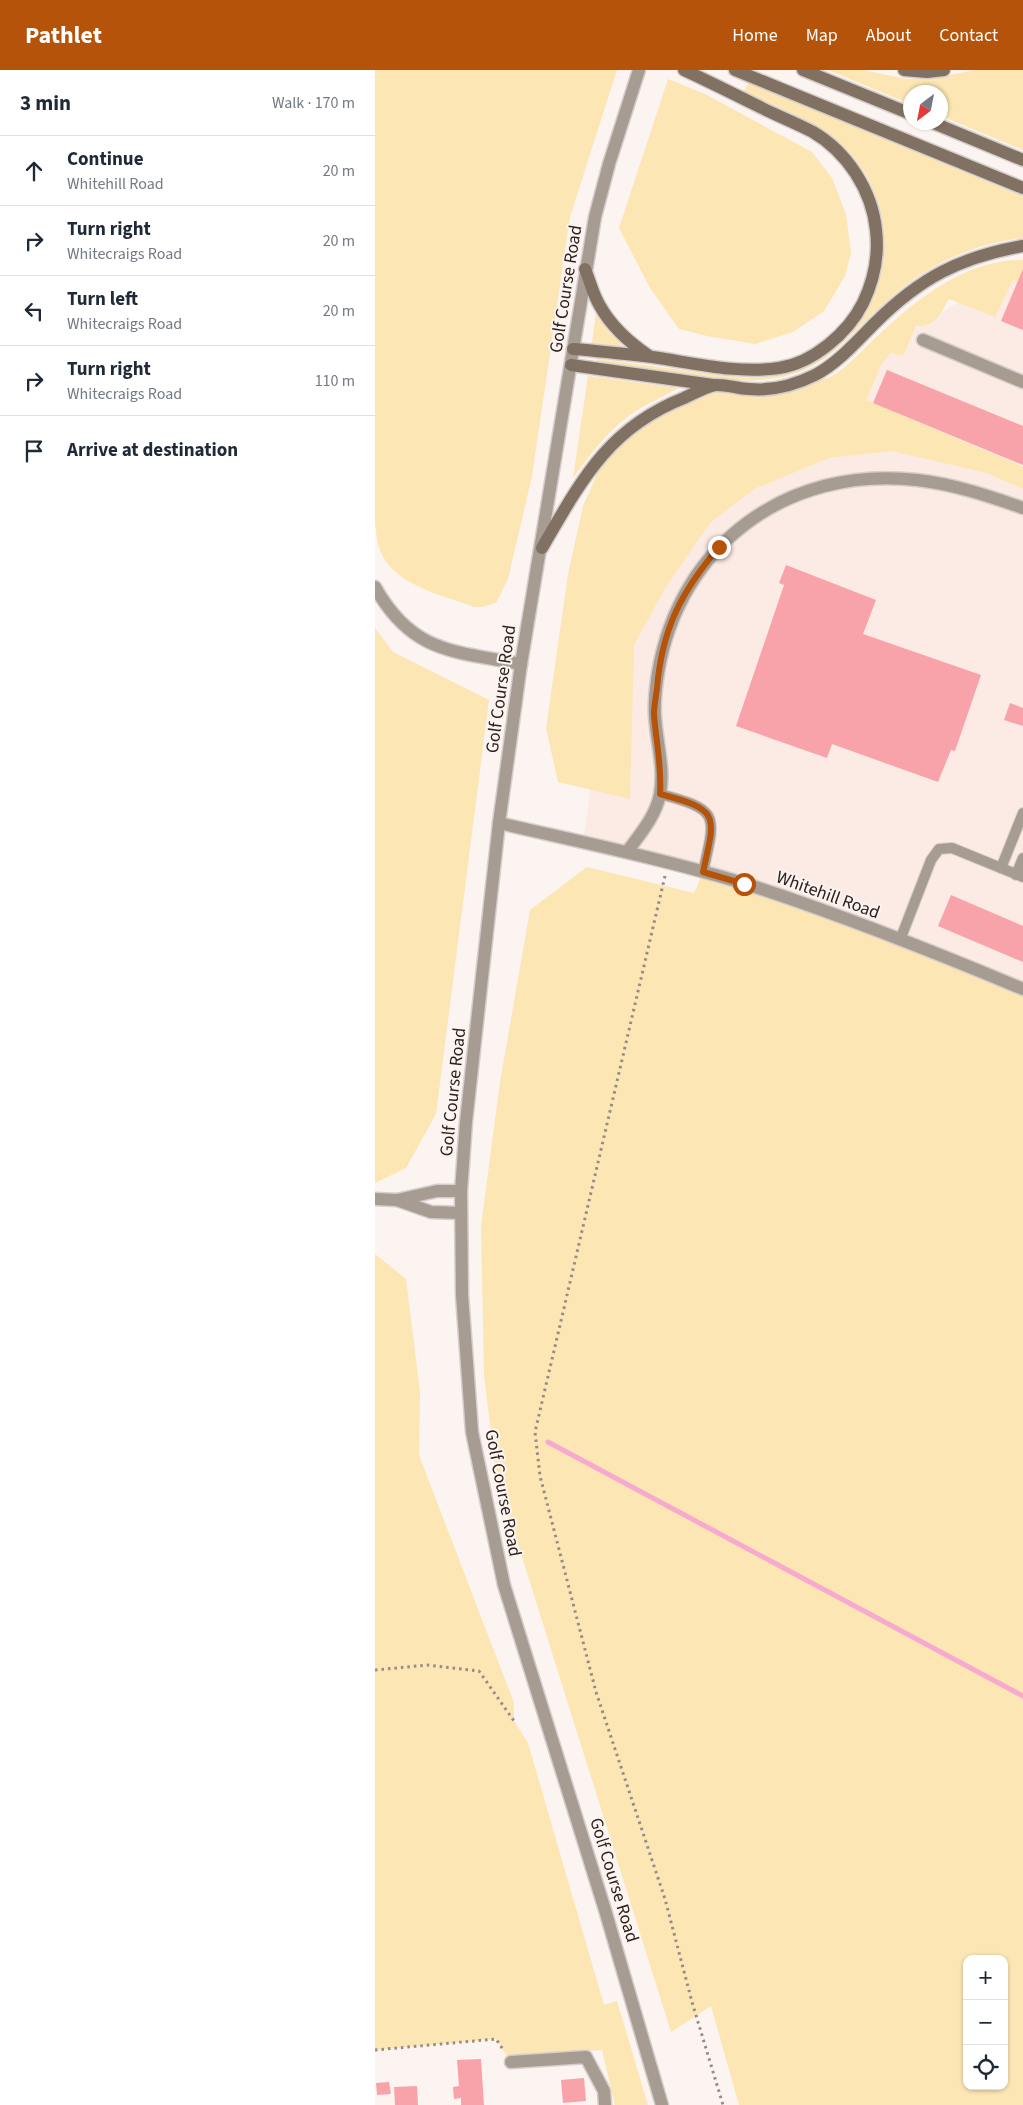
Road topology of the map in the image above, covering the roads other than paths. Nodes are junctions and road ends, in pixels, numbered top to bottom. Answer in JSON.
{"nodes":[{"id":1,"x":639,"y":70,"type":"edge"},
{"id":2,"x":683,"y":70,"type":"edge"},
{"id":3,"x":735,"y":70,"type":"edge"},
{"id":4,"x":803,"y":70,"type":"edge"},
{"id":5,"x":904,"y":70,"type":"edge"},
{"id":6,"x":944,"y":70,"type":"edge"},
{"id":7,"x":903,"y":111,"type":"edge"},
{"id":8,"x":948,"y":129,"type":"edge"},
{"id":9,"x":1023,"y":160,"type":"edge"},
{"id":10,"x":1023,"y":188,"type":"edge"},
{"id":11,"x":1023,"y":246,"type":"edge"},
{"id":12,"x":585,"y":269,"type":"junction"},
{"id":13,"x":923,"y":340,"type":"dead end"},
{"id":14,"x":573,"y":349,"type":"junction"},
{"id":15,"x":651,"y":357,"type":"junction"},
{"id":16,"x":571,"y":365,"type":"junction"},
{"id":17,"x":1023,"y":382,"type":"edge"},
{"id":18,"x":715,"y":385,"type":"junction"},
{"id":19,"x":1023,"y":508,"type":"edge"},
{"id":20,"x":541,"y":548,"type":"junction"},
{"id":21,"x":375,"y":587,"type":"edge"},
{"id":22,"x":521,"y":664,"type":"junction"},
{"id":23,"x":660,"y":794,"type":"junction"},
{"id":24,"x":1023,"y":812,"type":"edge"},
{"id":25,"x":499,"y":823,"type":"junction"},
{"id":26,"x":627,"y":852,"type":"junction"},
{"id":27,"x":1023,"y":858,"type":"edge"},
{"id":28,"x":1001,"y":868,"type":"junction"},
{"id":29,"x":703,"y":872,"type":"junction"},
{"id":30,"x":1020,"y":876,"type":"edge"},
{"id":31,"x":900,"y":940,"type":"junction"},
{"id":32,"x":1023,"y":989,"type":"edge"},
{"id":33,"x":461,"y":1191,"type":"junction"},
{"id":34,"x":375,"y":1199,"type":"edge"},
{"id":35,"x":397,"y":1200,"type":"junction"},
{"id":36,"x":461,"y":1213,"type":"junction"},
{"id":37,"x":511,"y":2062,"type":"road end"},
{"id":38,"x":605,"y":2105,"type":"edge"},
{"id":39,"x":662,"y":2105,"type":"edge"}],
"edges":[{"from":1,"to":12,"type":"street","name":"Golf Course Road"},
{"from":2,"to":15,"type":"main road"},
{"from":3,"to":10,"type":"main road"},
{"from":4,"to":7,"type":"main road"},
{"from":5,"to":6,"type":"main road"},
{"from":8,"to":9,"type":"main road"},
{"from":11,"to":18,"type":"main road"},
{"from":12,"to":14,"type":"street","name":"Golf Course Road"},
{"from":12,"to":15,"type":"main road"},
{"from":13,"to":17,"type":"street"},
{"from":14,"to":15,"type":"main road"},
{"from":14,"to":16,"type":"street","name":"Golf Course Road"},
{"from":16,"to":18,"type":"main road"},
{"from":16,"to":20,"type":"street","name":"Golf Course Road"},
{"from":18,"to":20,"type":"main road"},
{"from":19,"to":23,"type":"street"},
{"from":20,"to":22,"type":"street","name":"Golf Course Road"},
{"from":21,"to":22,"type":"street"},
{"from":22,"to":25,"type":"street","name":"Golf Course Road"},
{"from":23,"to":26,"type":"street"},
{"from":23,"to":29,"type":"lane"},
{"from":24,"to":28,"type":"lane"},
{"from":25,"to":26,"type":"street","name":"Whitehill Road"},
{"from":25,"to":33,"type":"street","name":"Golf Course Road"},
{"from":26,"to":29,"type":"street","name":"Whitehill Road"},
{"from":27,"to":30,"type":"lane"},
{"from":28,"to":30,"type":"lane"},
{"from":28,"to":31,"type":"lane"},
{"from":29,"to":31,"type":"street","name":"Whitehill Road"},
{"from":31,"to":32,"type":"street","name":"Whitehill Road"},
{"from":33,"to":35,"type":"street"},
{"from":33,"to":36,"type":"street","name":"Golf Course Road"},
{"from":34,"to":35,"type":"street"},
{"from":35,"to":36,"type":"street"},
{"from":36,"to":39,"type":"street","name":"Golf Course Road"},
{"from":37,"to":38,"type":"street"}]}
